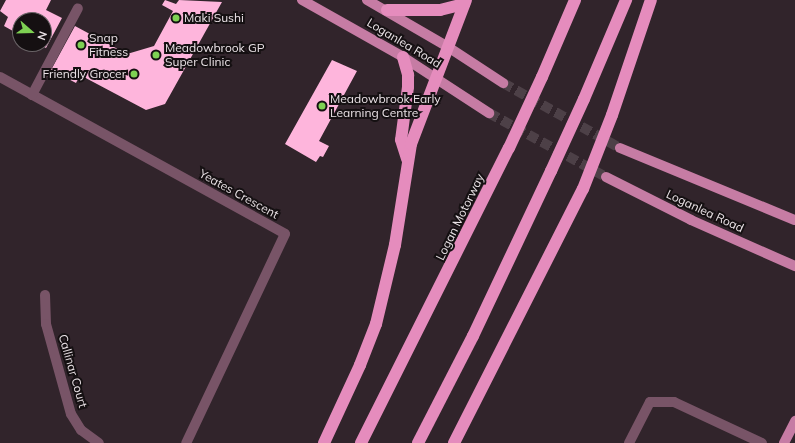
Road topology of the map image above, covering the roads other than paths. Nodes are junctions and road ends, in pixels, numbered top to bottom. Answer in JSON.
{"nodes":[{"id":1,"x":302,"y":0,"type":"edge"},
{"id":2,"x":367,"y":0,"type":"edge"},
{"id":3,"x":575,"y":0,"type":"edge"},
{"id":4,"x":626,"y":0,"type":"edge"},
{"id":5,"x":650,"y":0,"type":"edge"},
{"id":6,"x":465,"y":2,"type":"edge"},
{"id":7,"x":78,"y":8,"type":"dead end"},
{"id":8,"x":386,"y":10,"type":"junction"},
{"id":9,"x":448,"y":47,"type":"junction"},
{"id":10,"x":403,"y":57,"type":"junction"},
{"id":11,"x":0,"y":77,"type":"edge"},
{"id":12,"x":436,"y":78,"type":"junction"},
{"id":13,"x":503,"y":83,"type":"tunnel mouth"},
{"id":14,"x":32,"y":95,"type":"junction"},
{"id":15,"x":489,"y":113,"type":"tunnel mouth"},
{"id":16,"x":620,"y":148,"type":"tunnel mouth"},
{"id":17,"x":407,"y":160,"type":"junction"},
{"id":18,"x":606,"y":177,"type":"tunnel mouth"},
{"id":19,"x":795,"y":220,"type":"edge"},
{"id":20,"x":795,"y":266,"type":"edge"},
{"id":21,"x":45,"y":295,"type":"dead end"},
{"id":22,"x":795,"y":421,"type":"edge"},
{"id":23,"x":98,"y":443,"type":"edge"},
{"id":24,"x":186,"y":443,"type":"edge"},
{"id":25,"x":324,"y":443,"type":"edge"},
{"id":26,"x":361,"y":443,"type":"edge"},
{"id":27,"x":418,"y":443,"type":"edge"},
{"id":28,"x":454,"y":443,"type":"edge"},
{"id":29,"x":629,"y":443,"type":"edge"},
{"id":30,"x":762,"y":443,"type":"edge"},
{"id":31,"x":784,"y":443,"type":"edge"}],
"edges":[{"from":1,"to":10,"type":"main road","name":"Loganlea Road"},
{"from":2,"to":8,"type":"main road","name":"Loganlea Road"},
{"from":3,"to":26,"type":"highway","name":"Logan Motorway","bridge":true},
{"from":4,"to":27,"type":"highway","bridge":true},
{"from":5,"to":28,"type":"highway","bridge":true},
{"from":6,"to":8,"type":"highway"},
{"from":6,"to":9,"type":"highway"},
{"from":7,"to":14,"type":"street"},
{"from":8,"to":9,"type":"main road","name":"Loganlea Road"},
{"from":9,"to":12,"type":"highway"},
{"from":9,"to":13,"type":"main road","name":"Loganlea Road"},
{"from":10,"to":12,"type":"main road","name":"Loganlea Road"},
{"from":10,"to":17,"type":"highway"},
{"from":11,"to":14,"type":"street","name":"Yeates Crescent"},
{"from":12,"to":15,"type":"main road","name":"Loganlea Road"},
{"from":12,"to":17,"type":"highway"},
{"from":14,"to":24,"type":"street","name":"Yeates Crescent"},
{"from":16,"to":19,"type":"main road","name":"Loganlea Road"},
{"from":17,"to":25,"type":"highway"},
{"from":18,"to":20,"type":"main road","name":"Loganlea Road"},
{"from":21,"to":23,"type":"street","name":"Callinar Court"},
{"from":22,"to":31,"type":"main road"},
{"from":29,"to":30,"type":"street"}]}
